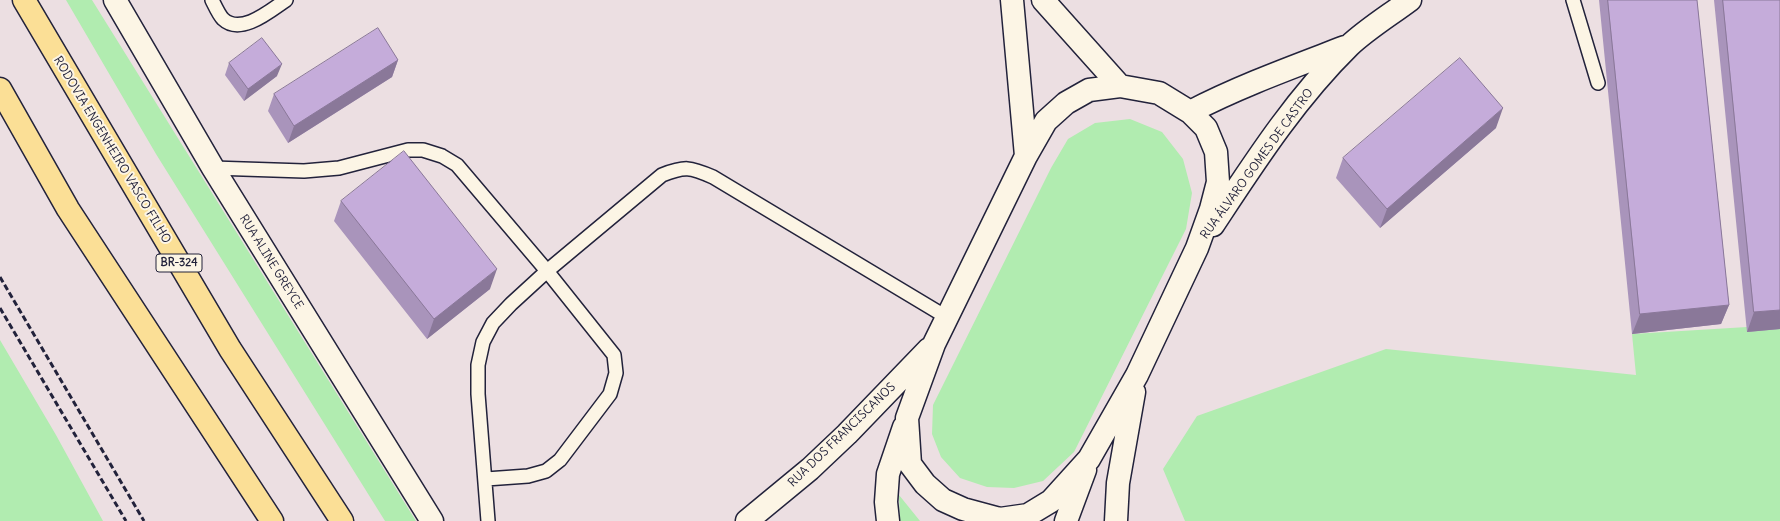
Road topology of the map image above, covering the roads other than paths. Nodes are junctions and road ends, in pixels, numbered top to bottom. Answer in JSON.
{"nodes":[{"id":1,"x":24,"y":0,"type":"edge"},
{"id":2,"x":115,"y":0,"type":"edge"},
{"id":3,"x":212,"y":0,"type":"edge"},
{"id":4,"x":286,"y":0,"type":"edge"},
{"id":5,"x":1012,"y":0,"type":"edge"},
{"id":6,"x":1043,"y":0,"type":"edge"},
{"id":7,"x":1410,"y":0,"type":"edge"},
{"id":8,"x":1573,"y":0,"type":"edge"},
{"id":9,"x":1350,"y":45,"type":"junction"},
{"id":10,"x":1598,"y":83,"type":"dead end"},
{"id":11,"x":1120,"y":86,"type":"junction"},
{"id":12,"x":0,"y":89,"type":"edge"},
{"id":13,"x":1190,"y":112,"type":"junction"},
{"id":14,"x":1026,"y":156,"type":"junction"},
{"id":15,"x":213,"y":168,"type":"junction"},
{"id":16,"x":1197,"y":248,"type":"junction"},
{"id":17,"x":548,"y":271,"type":"junction"},
{"id":18,"x":948,"y":318,"type":"junction"},
{"id":19,"x":934,"y":344,"type":"junction"},
{"id":20,"x":1137,"y":375,"type":"junction"},
{"id":21,"x":907,"y":418,"type":"junction"},
{"id":22,"x":1089,"y":459,"type":"junction"},
{"id":23,"x":486,"y":479,"type":"junction"},
{"id":24,"x":272,"y":521,"type":"edge"},
{"id":25,"x":342,"y":521,"type":"edge"},
{"id":26,"x":432,"y":521,"type":"edge"},
{"id":27,"x":488,"y":521,"type":"edge"},
{"id":28,"x":747,"y":521,"type":"edge"},
{"id":29,"x":888,"y":521,"type":"edge"},
{"id":30,"x":1066,"y":521,"type":"edge"},
{"id":31,"x":1116,"y":521,"type":"edge"}],
"edges":[{"from":1,"to":25,"type":"highway","name":"RODOVIA ENGENHEIRO VASCO FILHO","number":"BR-324"},
{"from":2,"to":15,"type":"main road","name":"RUA ALINE GREYCE"},
{"from":3,"to":4,"type":"lane"},
{"from":5,"to":14,"type":"main road"},
{"from":6,"to":11,"type":"main road"},
{"from":7,"to":9,"type":"main road","name":"RUA ÁLVARO GOMES DE CASTRO"},
{"from":8,"to":10,"type":"lane"},
{"from":9,"to":13,"type":"main road","name":"RUA ÁLVARO GOMES DE CASTRO"},
{"from":9,"to":16,"type":"main road","name":"RUA ÁLVARO GOMES DE CASTRO"},
{"from":11,"to":13,"type":"main road"},
{"from":11,"to":14,"type":"main road"},
{"from":12,"to":24,"type":"highway"},
{"from":13,"to":16,"type":"main road"},
{"from":14,"to":18,"type":"main road"},
{"from":15,"to":17,"type":"lane"},
{"from":15,"to":26,"type":"main road","name":"RUA ALINE GREYCE"},
{"from":16,"to":20,"type":"main road"},
{"from":17,"to":18,"type":"lane"},
{"from":17,"to":23,"type":"lane"},
{"from":17,"to":23,"type":"lane"},
{"from":18,"to":19,"type":"main road"},
{"from":19,"to":21,"type":"main road"},
{"from":19,"to":28,"type":"main road","name":"RUA DOS FRANCISCANOS"},
{"from":20,"to":22,"type":"main road"},
{"from":20,"to":31,"type":"main road"},
{"from":21,"to":22,"type":"main road"},
{"from":21,"to":29,"type":"main road"},
{"from":22,"to":30,"type":"main road"},
{"from":23,"to":27,"type":"lane"}]}
